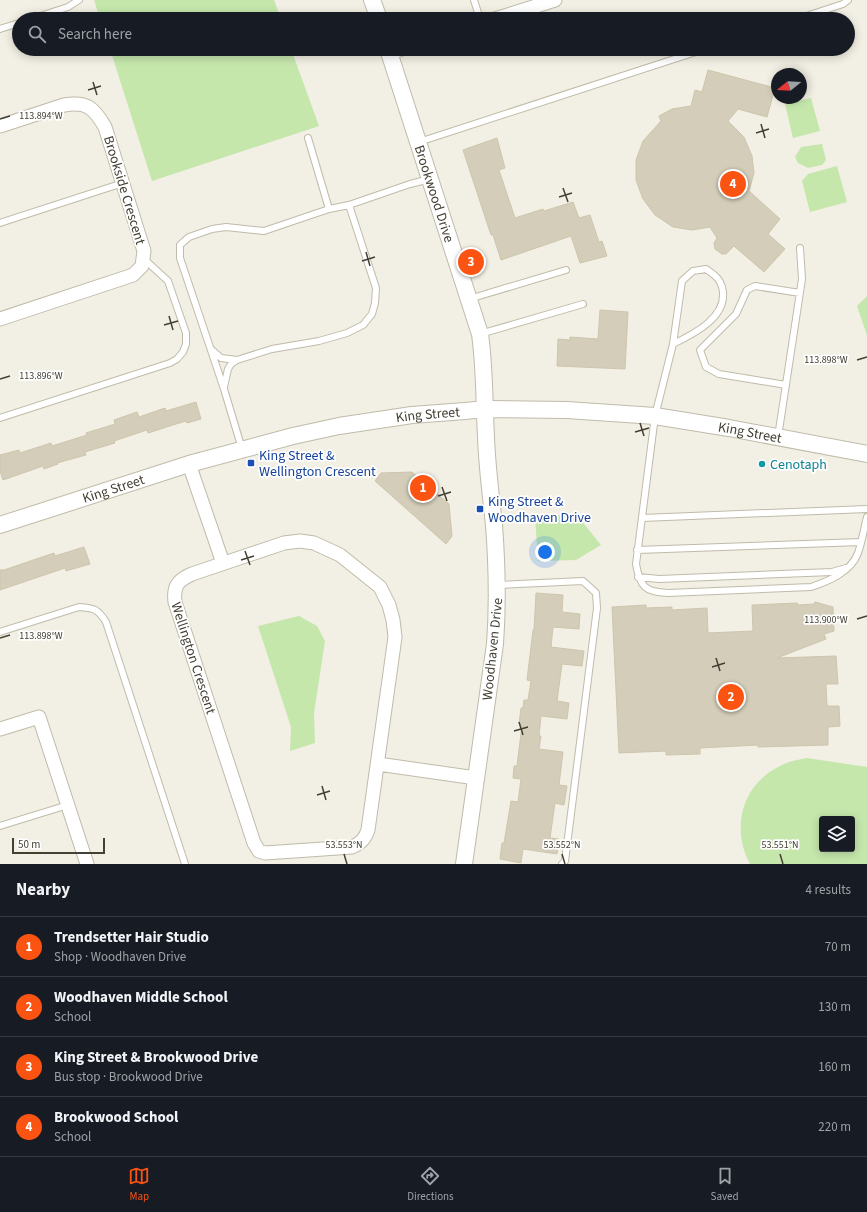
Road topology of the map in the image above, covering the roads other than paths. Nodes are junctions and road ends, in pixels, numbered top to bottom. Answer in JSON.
{"nodes":[{"id":1,"x":79,"y":0,"type":"edge"},
{"id":2,"x":372,"y":0,"type":"edge"},
{"id":3,"x":474,"y":0,"type":"edge"},
{"id":4,"x":555,"y":0,"type":"edge"},
{"id":5,"x":848,"y":0,"type":"edge"},
{"id":6,"x":53,"y":12,"type":"edge"},
{"id":7,"x":376,"y":12,"type":"edge"},
{"id":8,"x":478,"y":12,"type":"edge"},
{"id":9,"x":517,"y":12,"type":"edge"},
{"id":10,"x":818,"y":12,"type":"edge"},
{"id":11,"x":12,"y":25,"type":"edge"},
{"id":12,"x":0,"y":29,"type":"edge"},
{"id":13,"x":395,"y":56,"type":"edge"},
{"id":14,"x":683,"y":56,"type":"edge"},
{"id":15,"x":0,"y":126,"type":"edge"},
{"id":16,"x":308,"y":138,"type":"dead end"},
{"id":17,"x":419,"y":142,"type":"junction"},
{"id":18,"x":430,"y":179,"type":"junction"},
{"id":19,"x":123,"y":183,"type":"junction"},
{"id":20,"x":349,"y":205,"type":"junction"},
{"id":21,"x":329,"y":209,"type":"junction"},
{"id":22,"x":0,"y":223,"type":"edge"},
{"id":23,"x":800,"y":248,"type":"dead end"},
{"id":24,"x":144,"y":259,"type":"junction"},
{"id":25,"x":566,"y":270,"type":"dead end"},
{"id":26,"x":800,"y":293,"type":"junction"},
{"id":27,"x":469,"y":299,"type":"junction"},
{"id":28,"x":583,"y":304,"type":"dead end"},
{"id":29,"x":0,"y":320,"type":"edge"},
{"id":30,"x":480,"y":334,"type":"junction"},
{"id":31,"x":673,"y":344,"type":"junction"},
{"id":32,"x":210,"y":347,"type":"junction"},
{"id":33,"x":237,"y":360,"type":"junction"},
{"id":34,"x":786,"y":385,"type":"junction"},
{"id":35,"x":224,"y":389,"type":"junction"},
{"id":36,"x":486,"y":409,"type":"junction"},
{"id":37,"x":655,"y":416,"type":"junction"},
{"id":38,"x":0,"y":418,"type":"edge"},
{"id":39,"x":778,"y":437,"type":"junction"},
{"id":40,"x":242,"y":449,"type":"junction"},
{"id":41,"x":867,"y":454,"type":"edge"},
{"id":42,"x":189,"y":464,"type":"junction"},
{"id":43,"x":867,"y":509,"type":"edge"},
{"id":44,"x":867,"y":516,"type":"edge"},
{"id":45,"x":642,"y":518,"type":"junction"},
{"id":46,"x":0,"y":525,"type":"edge"},
{"id":47,"x":861,"y":542,"type":"junction"},
{"id":48,"x":637,"y":550,"type":"junction"},
{"id":49,"x":223,"y":563,"type":"junction"},
{"id":50,"x":848,"y":568,"type":"junction"},
{"id":51,"x":638,"y":577,"type":"junction"},
{"id":52,"x":498,"y":585,"type":"junction"},
{"id":53,"x":0,"y":632,"type":"edge"},
{"id":54,"x":0,"y":729,"type":"edge"},
{"id":55,"x":378,"y":764,"type":"junction"},
{"id":56,"x":476,"y":778,"type":"junction"},
{"id":57,"x":68,"y":805,"type":"junction"},
{"id":58,"x":0,"y":826,"type":"edge"},
{"id":59,"x":87,"y":864,"type":"edge"},
{"id":60,"x":185,"y":864,"type":"edge"},
{"id":61,"x":464,"y":864,"type":"edge"},
{"id":62,"x":562,"y":864,"type":"edge"}],
"edges":[{"from":1,"to":6,"type":"lane"},
{"from":2,"to":7,"type":"street"},
{"from":3,"to":8,"type":"lane"},
{"from":4,"to":9,"type":"street"},
{"from":5,"to":10,"type":"lane"},
{"from":11,"to":12,"type":"lane"},
{"from":13,"to":17,"type":"street","name":"Brookwood Drive"},
{"from":14,"to":17,"type":"lane"},
{"from":15,"to":19,"type":"street","name":"Brookside Crescent"},
{"from":16,"to":21,"type":"lane"},
{"from":17,"to":18,"type":"street","name":"Brookwood Drive"},
{"from":18,"to":20,"type":"lane"},
{"from":18,"to":27,"type":"street","name":"Brookwood Drive"},
{"from":19,"to":22,"type":"lane"},
{"from":19,"to":24,"type":"street","name":"Brookside Crescent"},
{"from":20,"to":21,"type":"lane"},
{"from":20,"to":33,"type":"lane"},
{"from":21,"to":32,"type":"lane"},
{"from":23,"to":26,"type":"lane"},
{"from":24,"to":29,"type":"street","name":"Brookside Crescent"},
{"from":24,"to":38,"type":"lane"},
{"from":25,"to":27,"type":"lane"},
{"from":26,"to":34,"type":"lane"},
{"from":26,"to":34,"type":"lane"},
{"from":27,"to":30,"type":"street","name":"Brookwood Drive"},
{"from":28,"to":30,"type":"lane"},
{"from":30,"to":36,"type":"street","name":"Brookwood Drive"},
{"from":31,"to":31,"type":"lane"},
{"from":31,"to":37,"type":"lane"},
{"from":32,"to":33,"type":"lane"},
{"from":32,"to":35,"type":"lane"},
{"from":33,"to":35,"type":"lane"},
{"from":34,"to":39,"type":"lane"},
{"from":35,"to":40,"type":"lane"},
{"from":36,"to":37,"type":"street","name":"King Street"},
{"from":36,"to":40,"type":"street","name":"King Street"},
{"from":36,"to":52,"type":"street","name":"Woodhaven Drive"},
{"from":37,"to":39,"type":"street","name":"King Street"},
{"from":37,"to":45,"type":"lane"},
{"from":39,"to":41,"type":"street","name":"King Street"},
{"from":40,"to":42,"type":"street","name":"King Street"},
{"from":42,"to":46,"type":"street","name":"King Street"},
{"from":42,"to":49,"type":"street"},
{"from":43,"to":45,"type":"lane"},
{"from":44,"to":47,"type":"lane"},
{"from":45,"to":48,"type":"lane"},
{"from":47,"to":48,"type":"lane"},
{"from":47,"to":50,"type":"lane"},
{"from":48,"to":51,"type":"lane"},
{"from":49,"to":55,"type":"street","name":"Wellington Crescent"},
{"from":49,"to":55,"type":"street","name":"Wellington Crescent"},
{"from":50,"to":51,"type":"lane"},
{"from":50,"to":51,"type":"lane"},
{"from":52,"to":56,"type":"street","name":"Woodhaven Drive"},
{"from":52,"to":62,"type":"lane"},
{"from":53,"to":60,"type":"lane"},
{"from":54,"to":57,"type":"street"},
{"from":55,"to":56,"type":"street"},
{"from":56,"to":61,"type":"street","name":"Woodhaven Drive"},
{"from":57,"to":58,"type":"lane"},
{"from":57,"to":59,"type":"street"}]}
